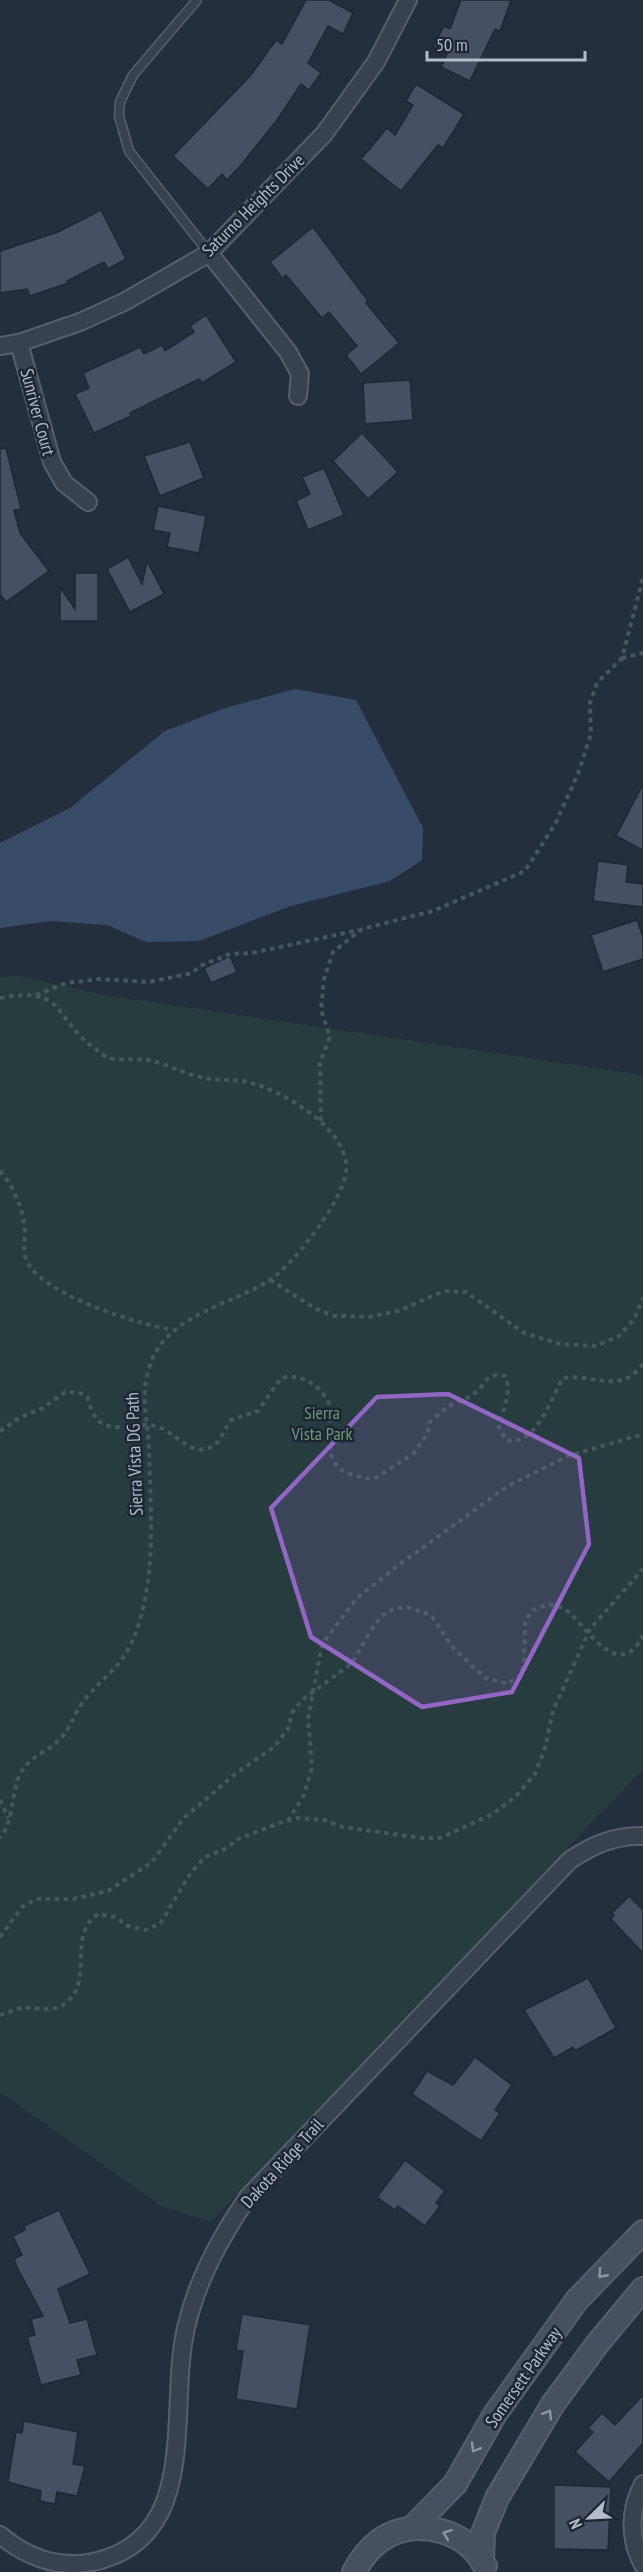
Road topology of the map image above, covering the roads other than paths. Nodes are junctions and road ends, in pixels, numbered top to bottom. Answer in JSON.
{"nodes":[{"id":1,"x":197,"y":0,"type":"edge"},
{"id":2,"x":408,"y":0,"type":"edge"},
{"id":3,"x":209,"y":253,"type":"junction"},
{"id":4,"x":19,"y":343,"type":"junction"},
{"id":5,"x":0,"y":346,"type":"edge"},
{"id":6,"x":298,"y":396,"type":"dead end"},
{"id":7,"x":88,"y":502,"type":"dead end"},
{"id":8,"x":643,"y":1836,"type":"edge"},
{"id":9,"x":643,"y":2232,"type":"edge"},
{"id":10,"x":643,"y":2289,"type":"edge"},
{"id":11,"x":643,"y":2484,"type":"edge"},
{"id":12,"x":412,"y":2528,"type":"junction"},
{"id":13,"x":0,"y":2535,"type":"edge"},
{"id":14,"x":643,"y":2565,"type":"edge"},
{"id":15,"x":485,"y":2566,"type":"edge"},
{"id":16,"x":354,"y":2572,"type":"edge"}],
"edges":[{"from":1,"to":3,"type":"lane"},
{"from":2,"to":3,"type":"street","name":"Saturno Heights Drive"},
{"from":3,"to":4,"type":"street","name":"Saturno Heights Drive"},
{"from":3,"to":6,"type":"street"},
{"from":4,"to":5,"type":"street","name":"Saturno Heights Drive"},
{"from":4,"to":7,"type":"street","name":"Sunriver Court"},
{"from":8,"to":13,"type":"street","name":"Dakota Ridge Trail"},
{"from":9,"to":12,"type":"main road","name":"Somersett Parkway","one_way":true},
{"from":15,"to":10,"type":"main road","one_way":true},
{"from":11,"to":14,"type":"street"},
{"from":15,"to":12,"type":"main road","one_way":true},
{"from":12,"to":16,"type":"main road"}]}
